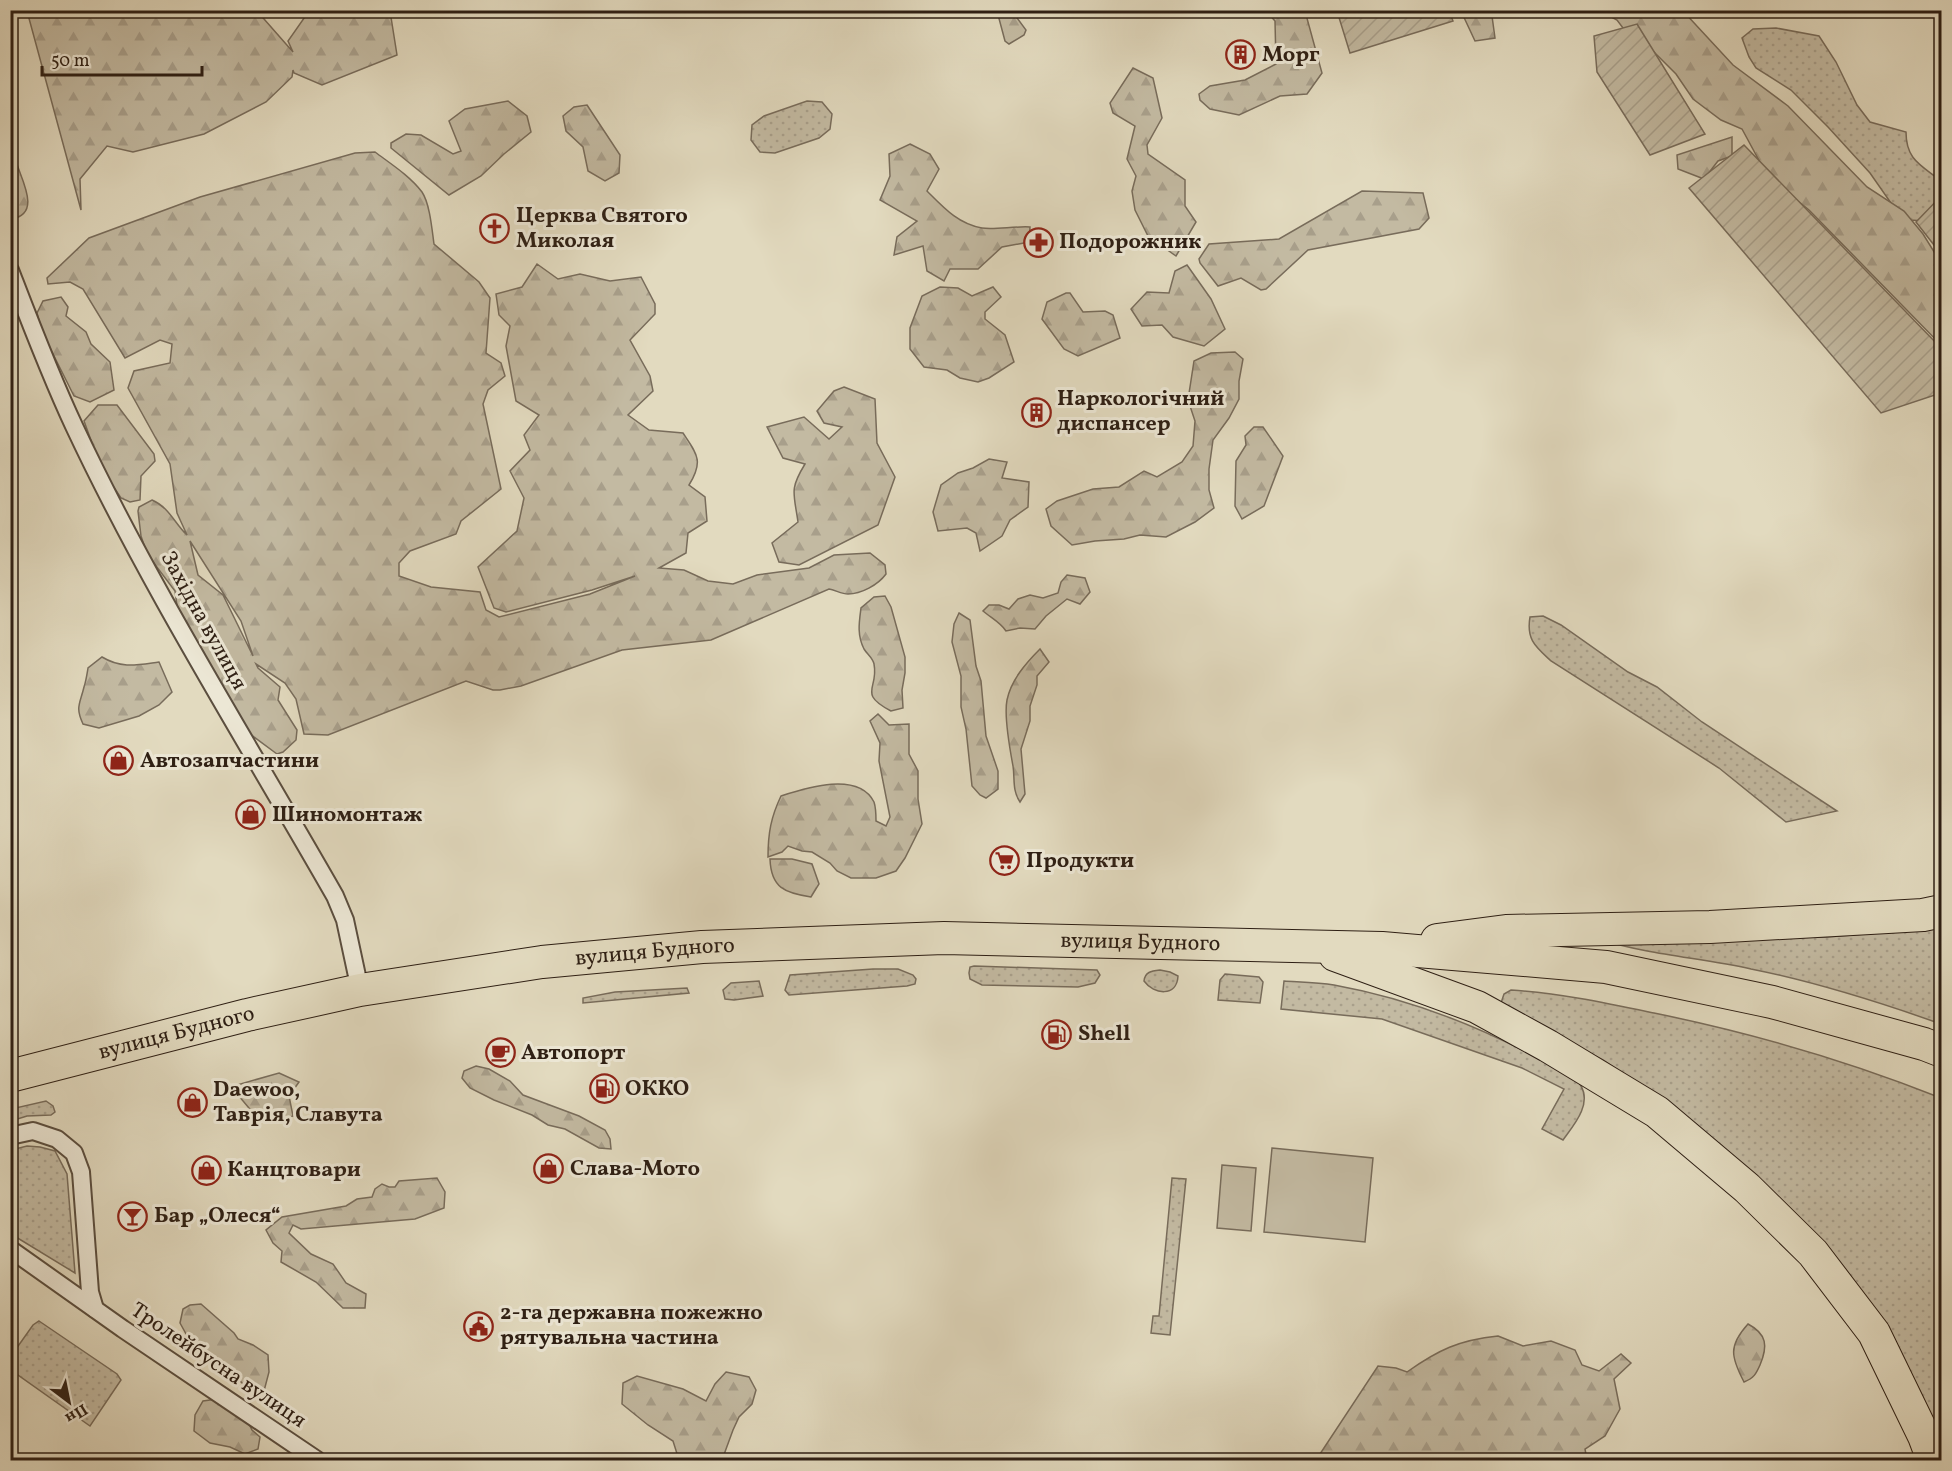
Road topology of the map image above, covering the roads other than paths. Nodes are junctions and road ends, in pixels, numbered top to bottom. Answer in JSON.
{"nodes":[{"id":1,"x":10,"y":270,"type":"edge"},
{"id":2,"x":1941,"y":911,"type":"edge"},
{"id":3,"x":1312,"y":946,"type":"junction"},
{"id":4,"x":1382,"y":948,"type":"junction"},
{"id":5,"x":360,"y":990,"type":"junction"},
{"id":6,"x":1941,"y":1051,"type":"edge"},
{"id":7,"x":10,"y":1076,"type":"edge"},
{"id":8,"x":10,"y":1136,"type":"edge"},
{"id":9,"x":10,"y":1249,"type":"edge"},
{"id":10,"x":95,"y":1309,"type":"junction"},
{"id":11,"x":317,"y":1461,"type":"edge"},
{"id":12,"x":1933,"y":1461,"type":"edge"}],
"edges":[{"from":1,"to":5,"type":"street","name":"Західна вулиця"},
{"from":2,"to":4,"type":"highway"},
{"from":3,"to":4,"type":"highway","name":"вулиця Будного"},
{"from":3,"to":5,"type":"highway","name":"вулиця Будного"},
{"from":3,"to":12,"type":"highway"},
{"from":4,"to":6,"type":"highway"},
{"from":5,"to":7,"type":"highway","name":"вулиця Будного"},
{"from":8,"to":10,"type":"street","name":"Тролейбусна вулиця"},
{"from":9,"to":10,"type":"street","name":"Тролейбусна вулиця"},
{"from":10,"to":11,"type":"street","name":"Тролейбусна вулиця"}]}
